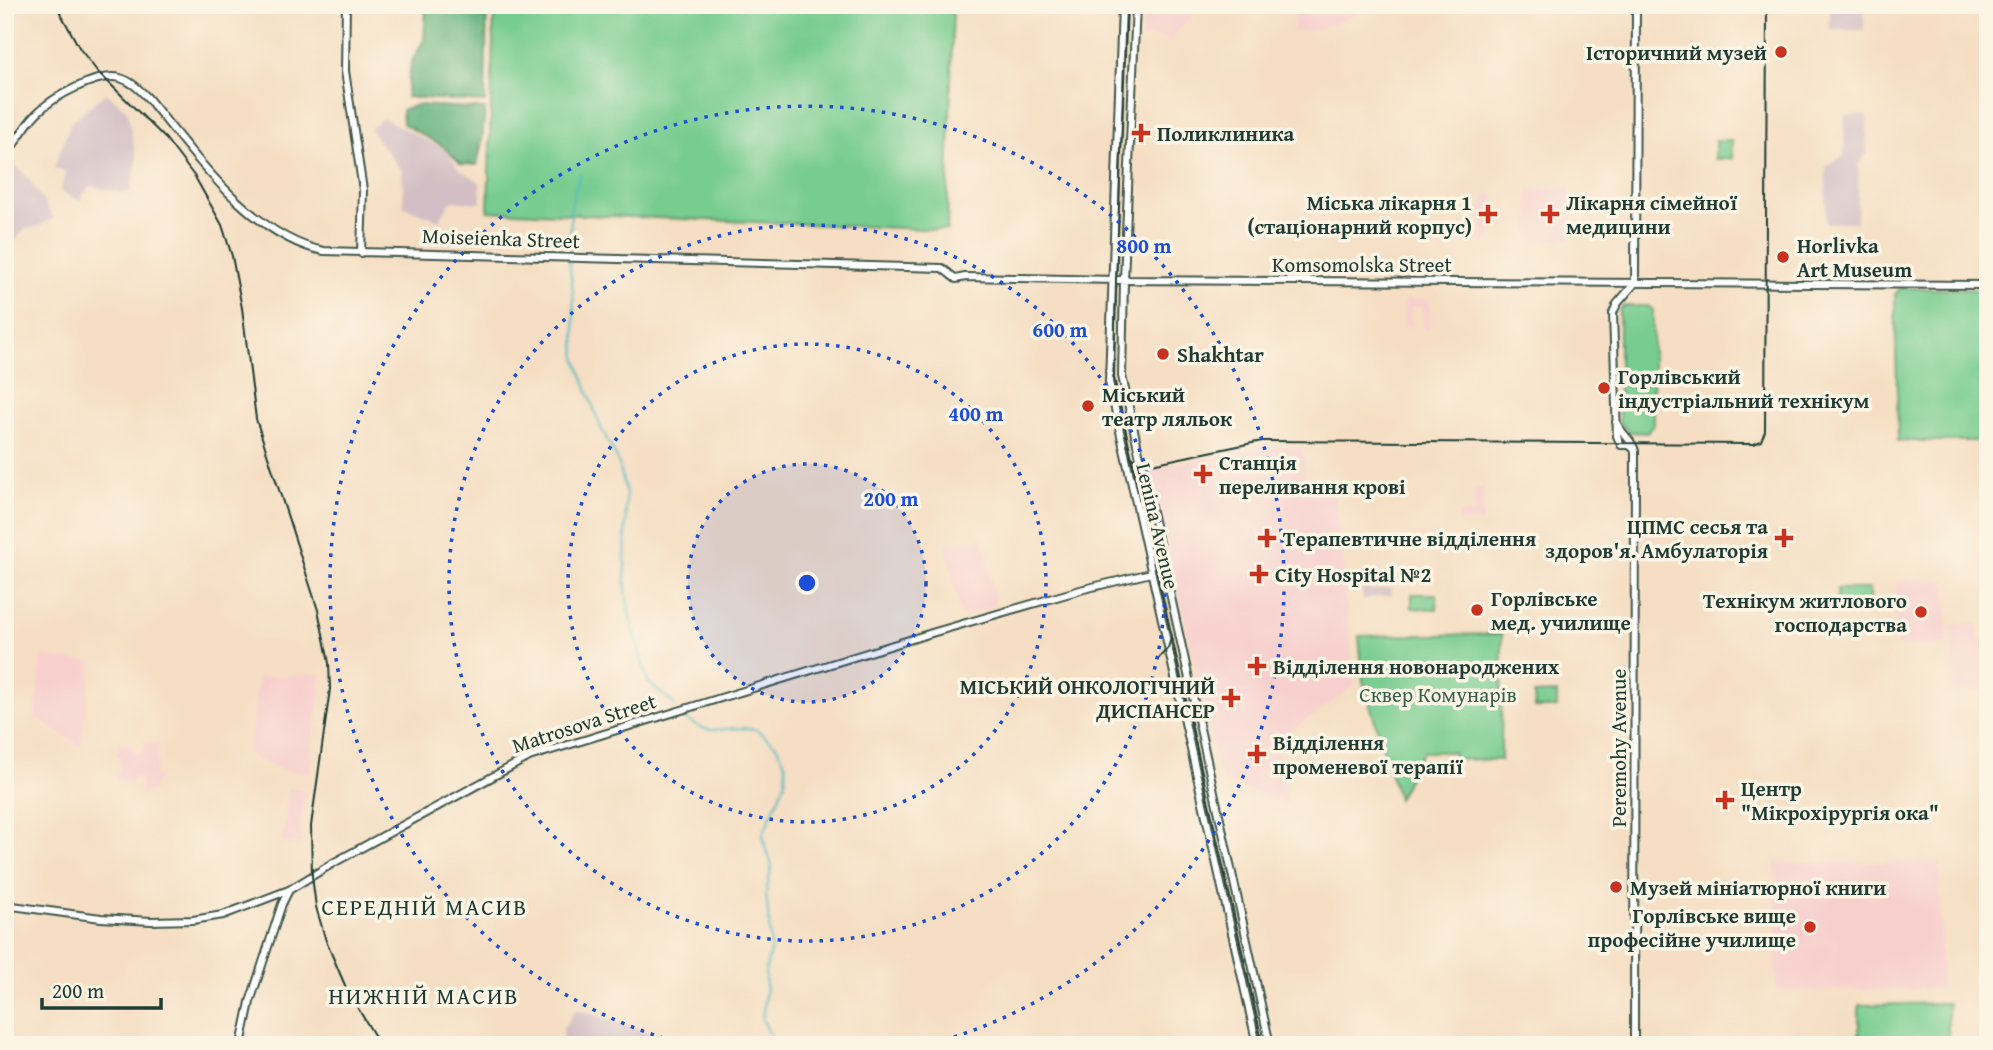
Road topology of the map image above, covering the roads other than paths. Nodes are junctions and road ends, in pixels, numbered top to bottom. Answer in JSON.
{"nodes":[{"id":1,"x":346,"y":5,"type":"edge"},
{"id":2,"x":1122,"y":5,"type":"edge"},
{"id":3,"x":1136,"y":5,"type":"edge"},
{"id":4,"x":1636,"y":5,"type":"edge"},
{"id":5,"x":5,"y":157,"type":"edge"},
{"id":6,"x":361,"y":253,"type":"junction"},
{"id":7,"x":570,"y":257,"type":"joint"},
{"id":8,"x":1111,"y":280,"type":"junction"},
{"id":9,"x":1124,"y":280,"type":"junction"},
{"id":10,"x":1636,"y":283,"type":"junction"},
{"id":11,"x":1988,"y":285,"type":"edge"},
{"id":12,"x":1616,"y":422,"type":"junction"},
{"id":13,"x":1635,"y":451,"type":"junction"},
{"id":14,"x":1151,"y":573,"type":"junction"},
{"id":15,"x":1213,"y":785,"type":"junction"},
{"id":16,"x":1199,"y":788,"type":"junction"},
{"id":17,"x":289,"y":890,"type":"junction"},
{"id":18,"x":5,"y":905,"type":"edge"},
{"id":19,"x":241,"y":1045,"type":"edge"},
{"id":20,"x":1257,"y":1045,"type":"edge"},
{"id":21,"x":1270,"y":1045,"type":"edge"},
{"id":22,"x":1634,"y":1045,"type":"edge"}],
"edges":[{"from":1,"to":6,"type":"street"},
{"from":2,"to":8,"type":"street","name":"Lenina Avenue"},
{"from":3,"to":9,"type":"street","name":"Lenina Avenue"},
{"from":4,"to":10,"type":"street"},
{"from":5,"to":6,"type":"street","name":"Moiseienka Street"},
{"from":6,"to":7,"type":"street","name":"Moiseienka Street"},
{"from":7,"to":8,"type":"street","name":"Komsomolska Street"},
{"from":8,"to":9,"type":"street","name":"Komsomolska Street"},
{"from":8,"to":14,"type":"street","name":"Lenina Avenue"},
{"from":9,"to":10,"type":"street","name":"Komsomolska Street"},
{"from":9,"to":15,"type":"street","name":"Lenina Avenue"},
{"from":10,"to":11,"type":"street","name":"Komsomolska Street"},
{"from":10,"to":12,"type":"street"},
{"from":12,"to":13,"type":"street"},
{"from":12,"to":13,"type":"street"},
{"from":13,"to":22,"type":"street","name":"Peremohy Avenue"},
{"from":14,"to":16,"type":"street","name":"Lenina Avenue"},
{"from":14,"to":17,"type":"street","name":"Matrosova Street"},
{"from":15,"to":16,"type":"street"},
{"from":15,"to":21,"type":"street","name":"Lenina Avenue"},
{"from":16,"to":20,"type":"street","name":"Lenina Avenue"},
{"from":17,"to":18,"type":"street","name":"Matrosova Street"},
{"from":17,"to":19,"type":"street"}]}
